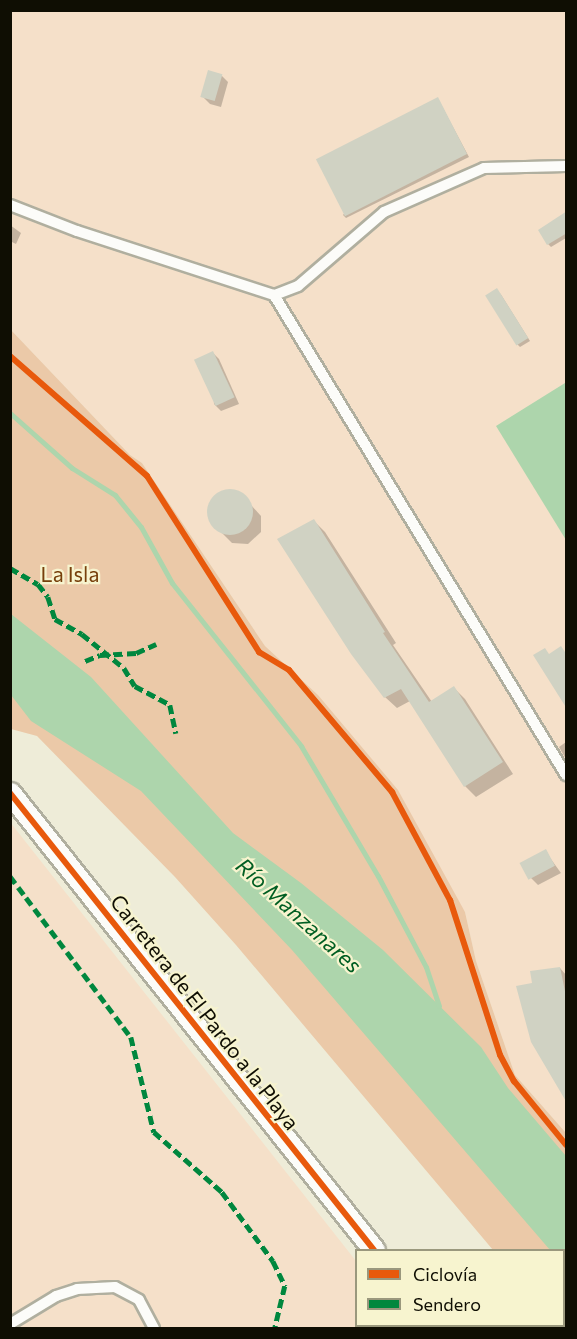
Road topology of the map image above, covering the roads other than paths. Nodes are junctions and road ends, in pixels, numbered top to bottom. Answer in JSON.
{"nodes":[{"id":1,"x":567,"y":166,"type":"edge"},
{"id":2,"x":10,"y":205,"type":"edge"},
{"id":3,"x":274,"y":295,"type":"junction"},
{"id":4,"x":567,"y":775,"type":"edge"},
{"id":5,"x":10,"y":793,"type":"edge"},
{"id":6,"x":372,"y":1249,"type":"edge"},
{"id":7,"x":10,"y":1324,"type":"edge"},
{"id":8,"x":154,"y":1329,"type":"edge"}],
"edges":[{"from":1,"to":3,"type":"lane"},
{"from":2,"to":3,"type":"lane"},
{"from":3,"to":4,"type":"lane"},
{"from":5,"to":6,"type":"street","name":"Carretera de El Pardo a la Playa"},
{"from":7,"to":8,"type":"lane"}]}
